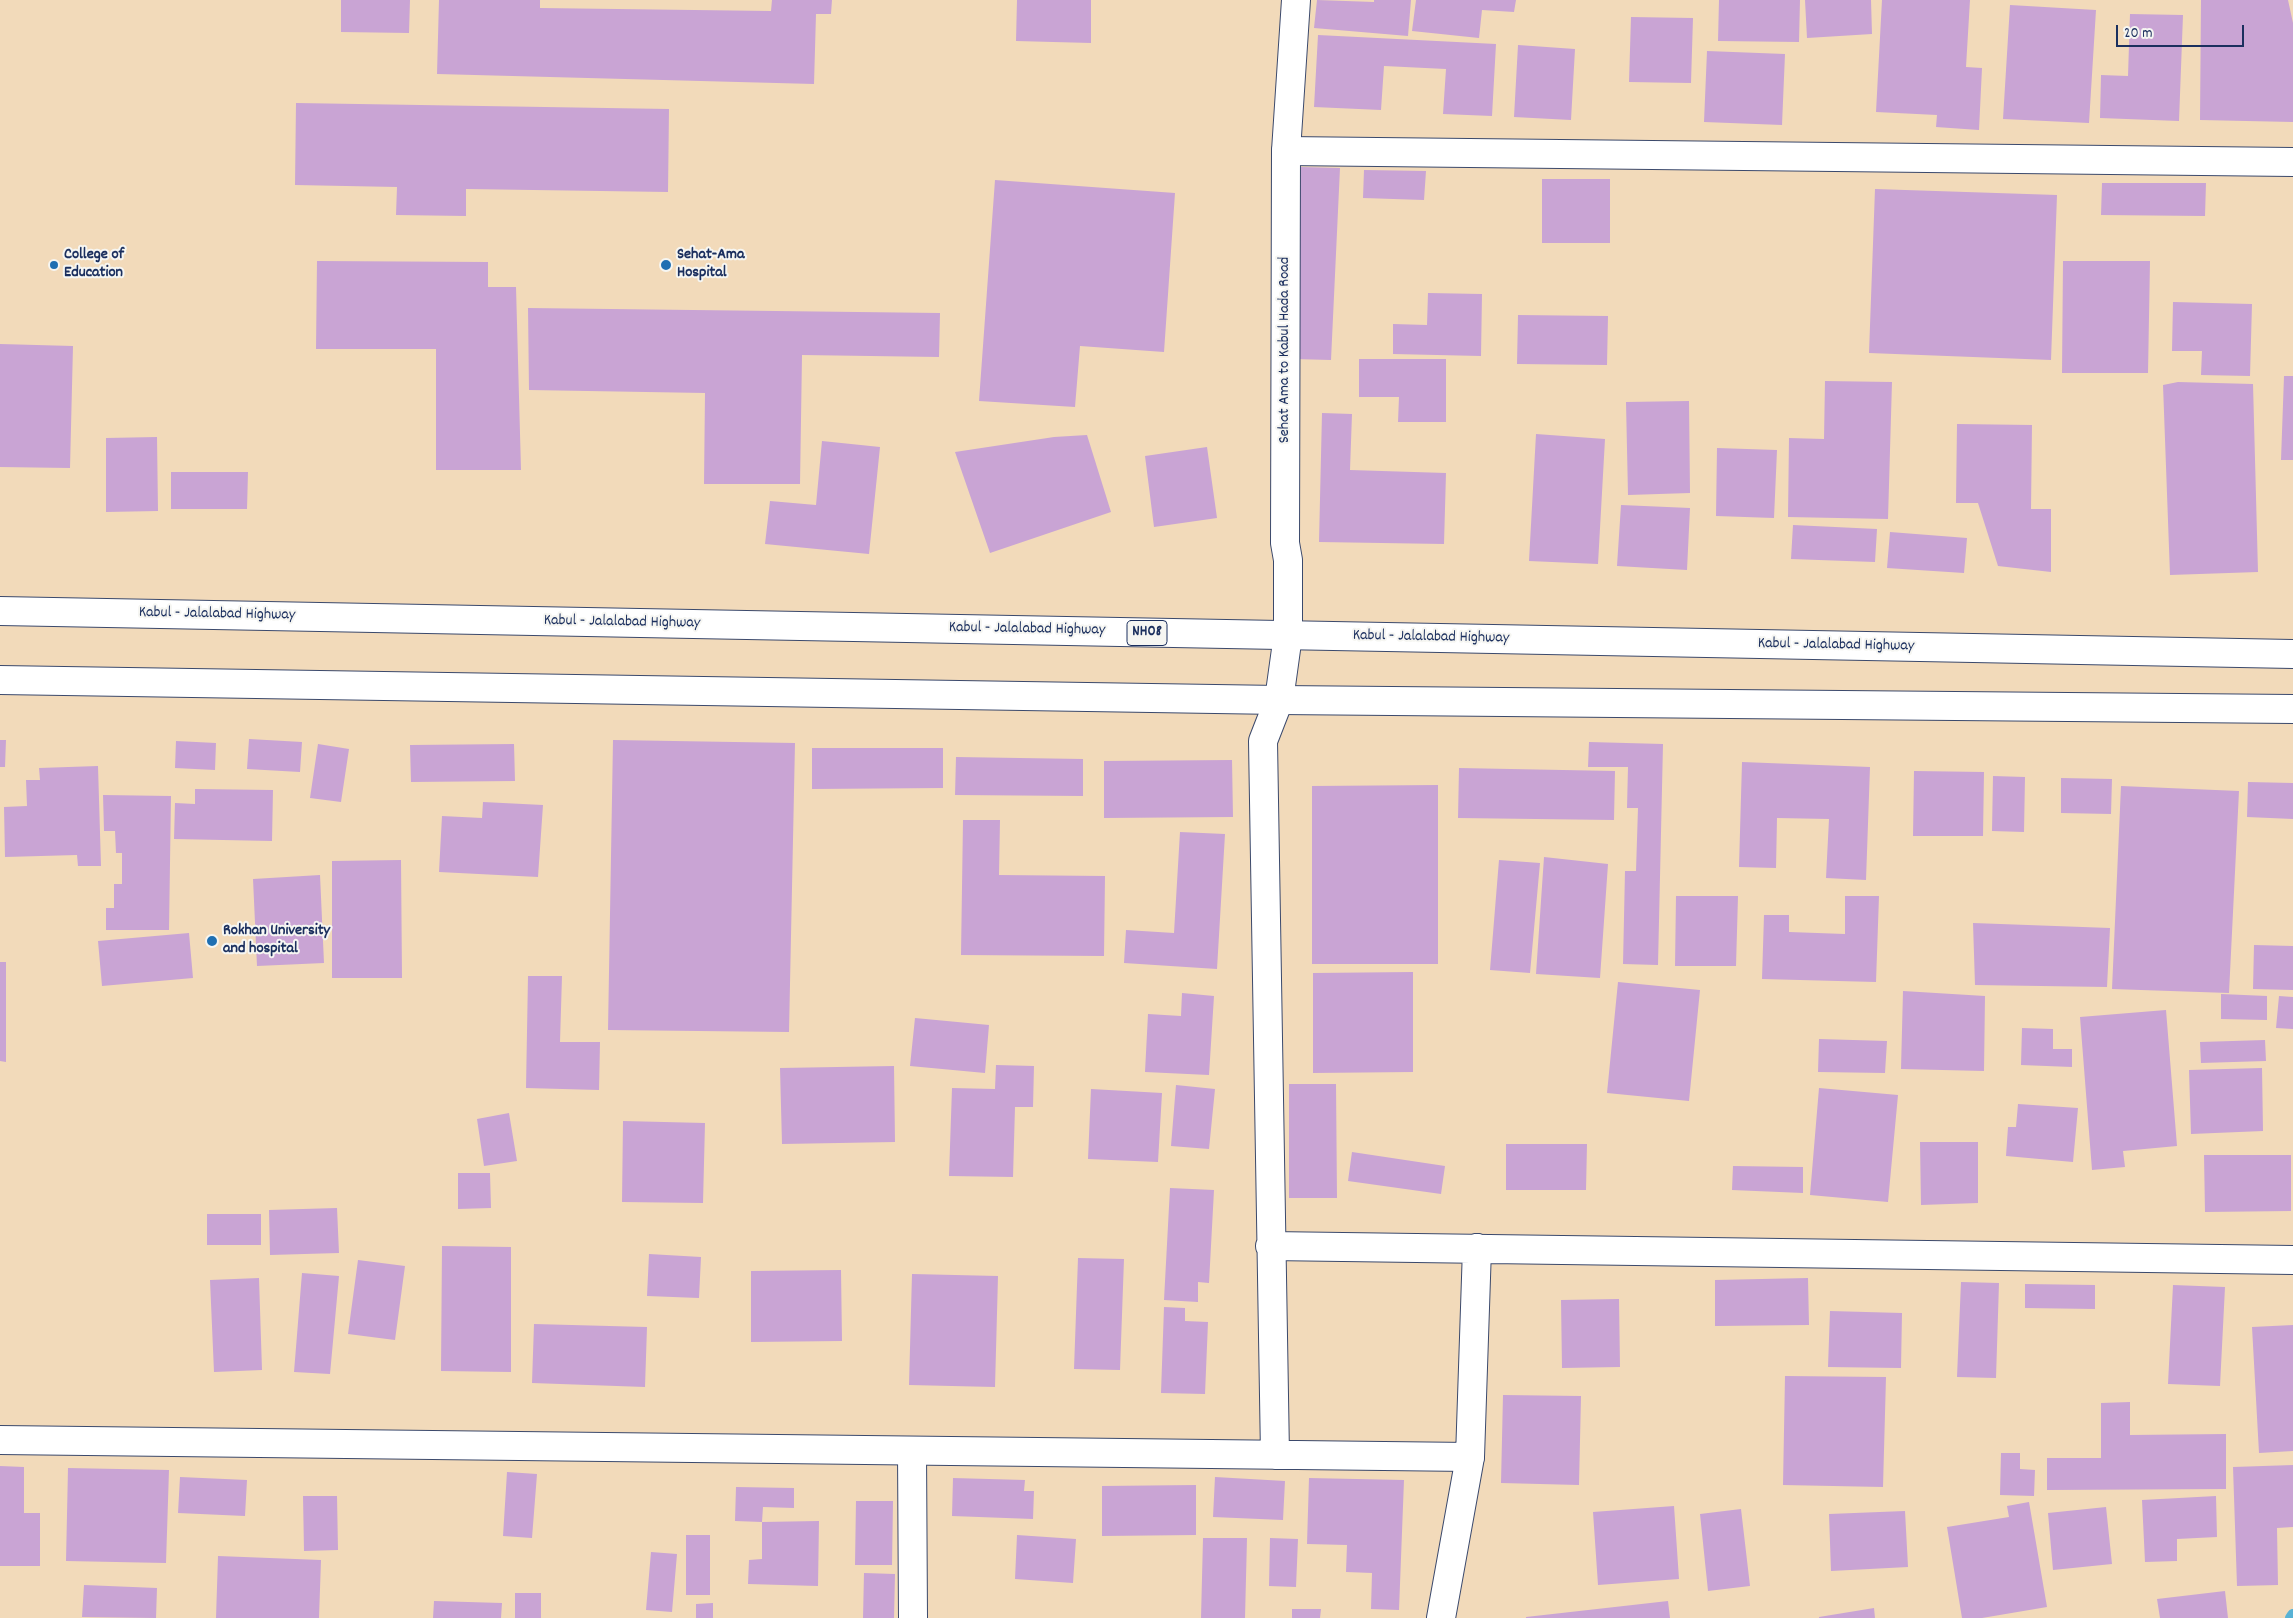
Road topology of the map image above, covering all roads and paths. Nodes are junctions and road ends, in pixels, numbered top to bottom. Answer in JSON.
{"nodes":[{"id":1,"x":1296,"y":0,"type":"edge"},
{"id":2,"x":1286,"y":151,"type":"junction"},
{"id":3,"x":2293,"y":162,"type":"edge"},
{"id":4,"x":0,"y":612,"type":"edge"},
{"id":5,"x":1288,"y":635,"type":"junction"},
{"id":6,"x":2293,"y":654,"type":"edge"},
{"id":7,"x":0,"y":680,"type":"edge"},
{"id":8,"x":1279,"y":700,"type":"junction"},
{"id":9,"x":2293,"y":709,"type":"edge"},
{"id":10,"x":1270,"y":1246,"type":"junction"},
{"id":11,"x":1477,"y":1248,"type":"junction"},
{"id":12,"x":2293,"y":1260,"type":"edge"},
{"id":13,"x":0,"y":1440,"type":"edge"},
{"id":14,"x":912,"y":1451,"type":"junction"},
{"id":15,"x":1275,"y":1455,"type":"junction"},
{"id":16,"x":1470,"y":1457,"type":"junction"},
{"id":17,"x":913,"y":1618,"type":"edge"},
{"id":18,"x":1441,"y":1618,"type":"edge"}],
"edges":[{"from":1,"to":2,"type":"main road","name":"Sehat Ama to Kabul Hada Road"},
{"from":2,"to":3,"type":"main road"},
{"from":2,"to":5,"type":"main road","name":"Sehat Ama to Kabul Hada Road"},
{"from":4,"to":5,"type":"main road","name":"Kabul - Jalalabad Highway","number":"NH08"},
{"from":5,"to":6,"type":"main road","name":"Kabul - Jalalabad Highway","number":"NH08"},
{"from":5,"to":8,"type":"main road","name":"Sehat Ama to Kabul Hada Road"},
{"from":7,"to":8,"type":"main road"},
{"from":8,"to":9,"type":"main road"},
{"from":8,"to":10,"type":"main road","name":"Sehat Ama to Kabul Hada Road"},
{"from":10,"to":11,"type":"main road"},
{"from":10,"to":15,"type":"main road","name":"Sehat Ama to Kabul Hada Road"},
{"from":11,"to":12,"type":"main road"},
{"from":11,"to":16,"type":"main road"},
{"from":13,"to":14,"type":"main road"},
{"from":14,"to":15,"type":"main road"},
{"from":14,"to":17,"type":"main road"},
{"from":15,"to":16,"type":"main road"},
{"from":16,"to":18,"type":"main road"}]}
